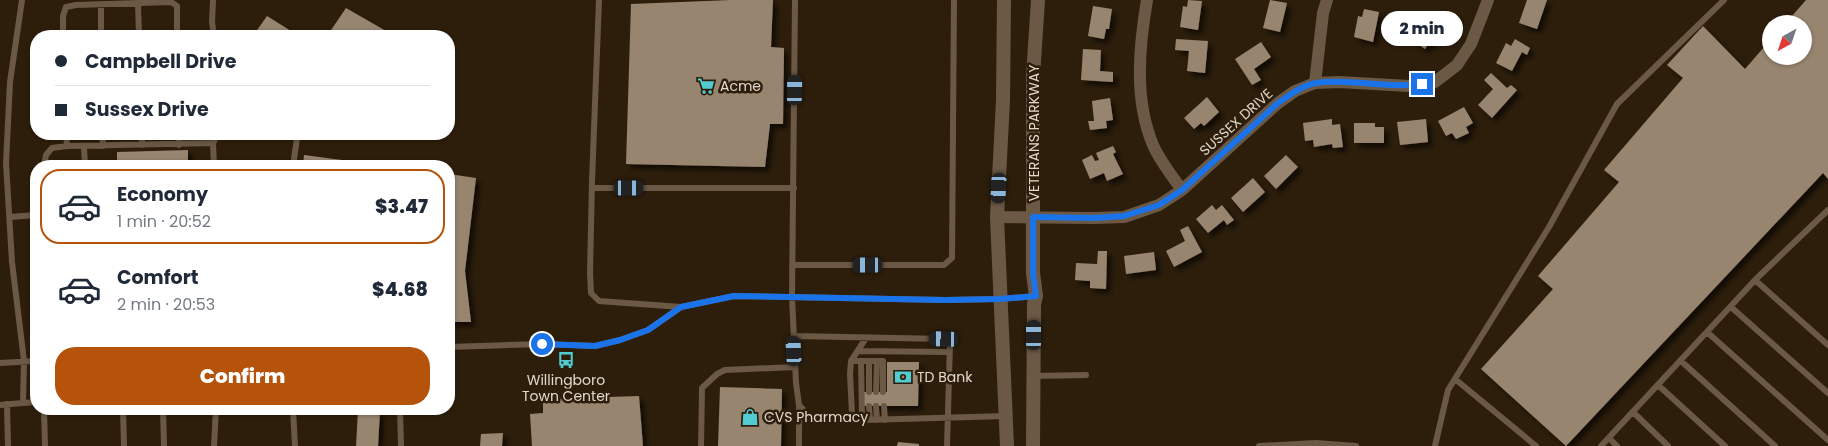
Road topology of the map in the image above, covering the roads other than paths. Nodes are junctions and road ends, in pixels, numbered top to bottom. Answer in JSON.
{"nodes":[{"id":1,"x":22,"y":0,"type":"edge"},
{"id":2,"x":213,"y":0,"type":"edge"},
{"id":3,"x":599,"y":0,"type":"edge"},
{"id":4,"x":796,"y":0,"type":"edge"},
{"id":5,"x":954,"y":0,"type":"edge"},
{"id":6,"x":1004,"y":0,"type":"edge"},
{"id":7,"x":1038,"y":0,"type":"edge"},
{"id":8,"x":1147,"y":0,"type":"edge"},
{"id":9,"x":1327,"y":0,"type":"edge"},
{"id":10,"x":1488,"y":0,"type":"edge"},
{"id":11,"x":1724,"y":0,"type":"edge"},
{"id":12,"x":138,"y":3,"type":"junction"},
{"id":13,"x":101,"y":4,"type":"junction"},
{"id":14,"x":63,"y":30,"type":"edge"},
{"id":15,"x":101,"y":30,"type":"edge"},
{"id":16,"x":139,"y":30,"type":"edge"},
{"id":17,"x":177,"y":30,"type":"edge"},
{"id":18,"x":213,"y":30,"type":"edge"},
{"id":19,"x":1315,"y":83,"type":"junction"},
{"id":20,"x":66,"y":140,"type":"edge"},
{"id":21,"x":102,"y":140,"type":"edge"},
{"id":22,"x":142,"y":140,"type":"edge"},
{"id":23,"x":179,"y":140,"type":"edge"},
{"id":24,"x":215,"y":140,"type":"edge"},
{"id":25,"x":297,"y":140,"type":"edge"},
{"id":26,"x":213,"y":143,"type":"junction"},
{"id":27,"x":179,"y":145,"type":"junction"},
{"id":28,"x":67,"y":146,"type":"junction"},
{"id":29,"x":102,"y":146,"type":"junction"},
{"id":30,"x":142,"y":146,"type":"junction"},
{"id":31,"x":84,"y":147,"type":"junction"},
{"id":32,"x":45,"y":160,"type":"edge"},
{"id":33,"x":85,"y":160,"type":"edge"},
{"id":34,"x":214,"y":160,"type":"edge"},
{"id":35,"x":295,"y":160,"type":"edge"},
{"id":36,"x":592,"y":188,"type":"junction"},
{"id":37,"x":794,"y":188,"type":"junction"},
{"id":38,"x":1182,"y":190,"type":"junction"},
{"id":39,"x":1828,"y":210,"type":"edge"},
{"id":40,"x":30,"y":215,"type":"edge"},
{"id":41,"x":10,"y":217,"type":"junction"},
{"id":42,"x":997,"y":217,"type":"junction"},
{"id":43,"x":1033,"y":217,"type":"junction"},
{"id":44,"x":792,"y":265,"type":"junction"},
{"id":45,"x":1755,"y":280,"type":"junction"},
{"id":46,"x":1036,"y":296,"type":"junction"},
{"id":47,"x":792,"y":297,"type":"junction"},
{"id":48,"x":1000,"y":299,"type":"junction"},
{"id":49,"x":681,"y":307,"type":"junction"},
{"id":50,"x":1730,"y":307,"type":"junction"},
{"id":51,"x":1707,"y":332,"type":"junction"},
{"id":52,"x":794,"y":336,"type":"junction"},
{"id":53,"x":866,"y":338,"type":"junction"},
{"id":54,"x":1828,"y":345,"type":"edge"},
{"id":55,"x":455,"y":347,"type":"edge"},
{"id":56,"x":858,"y":350,"type":"junction"},
{"id":57,"x":950,"y":352,"type":"junction"},
{"id":58,"x":1681,"y":360,"type":"junction"},
{"id":59,"x":24,"y":361,"type":"junction"},
{"id":60,"x":30,"y":361,"type":"edge"},
{"id":61,"x":851,"y":361,"type":"junction"},
{"id":62,"x":861,"y":362,"type":"junction"},
{"id":63,"x":869,"y":362,"type":"junction"},
{"id":64,"x":0,"y":363,"type":"edge"},
{"id":65,"x":795,"y":367,"type":"junction"},
{"id":66,"x":1086,"y":375,"type":"dead end"},
{"id":67,"x":1034,"y":376,"type":"junction"},
{"id":68,"x":1455,"y":379,"type":"junction"},
{"id":69,"x":1658,"y":385,"type":"junction"},
{"id":70,"x":1828,"y":393,"type":"edge"},
{"id":71,"x":23,"y":402,"type":"junction"},
{"id":72,"x":30,"y":402,"type":"edge"},
{"id":73,"x":3,"y":405,"type":"edge"},
{"id":74,"x":799,"y":405,"type":"junction"},
{"id":75,"x":872,"y":406,"type":"dead end"},
{"id":76,"x":884,"y":406,"type":"dead end"},
{"id":77,"x":1633,"y":412,"type":"junction"},
{"id":78,"x":44,"y":415,"type":"edge"},
{"id":79,"x":122,"y":415,"type":"edge"},
{"id":80,"x":163,"y":415,"type":"edge"},
{"id":81,"x":216,"y":415,"type":"edge"},
{"id":82,"x":293,"y":415,"type":"edge"},
{"id":83,"x":400,"y":415,"type":"edge"},
{"id":84,"x":1006,"y":416,"type":"junction"},
{"id":85,"x":948,"y":418,"type":"junction"},
{"id":86,"x":859,"y":420,"type":"junction"},
{"id":87,"x":873,"y":420,"type":"junction"},
{"id":88,"x":885,"y":420,"type":"junction"},
{"id":89,"x":1609,"y":438,"type":"junction"},
{"id":90,"x":1828,"y":440,"type":"edge"},
{"id":91,"x":8,"y":446,"type":"edge"},
{"id":92,"x":45,"y":446,"type":"edge"},
{"id":93,"x":124,"y":446,"type":"edge"},
{"id":94,"x":164,"y":446,"type":"edge"},
{"id":95,"x":214,"y":446,"type":"edge"},
{"id":96,"x":295,"y":446,"type":"edge"},
{"id":97,"x":401,"y":446,"type":"edge"},
{"id":98,"x":701,"y":446,"type":"edge"},
{"id":99,"x":799,"y":446,"type":"edge"},
{"id":100,"x":947,"y":446,"type":"edge"},
{"id":101,"x":1006,"y":446,"type":"edge"},
{"id":102,"x":1033,"y":446,"type":"edge"},
{"id":103,"x":1259,"y":446,"type":"edge"},
{"id":104,"x":1356,"y":446,"type":"edge"},
{"id":105,"x":1435,"y":446,"type":"edge"},
{"id":106,"x":1536,"y":446,"type":"edge"},
{"id":107,"x":1601,"y":446,"type":"edge"},
{"id":108,"x":1617,"y":446,"type":"edge"},
{"id":109,"x":1668,"y":446,"type":"edge"},
{"id":110,"x":1726,"y":446,"type":"edge"},
{"id":111,"x":1775,"y":446,"type":"edge"}],
"edges":[{"from":1,"to":41,"type":"lane"},
{"from":2,"to":18,"type":"lane"},
{"from":3,"to":36,"type":"lane"},
{"from":4,"to":37,"type":"lane"},
{"from":5,"to":44,"type":"lane"},
{"from":6,"to":42,"type":"main road"},
{"from":7,"to":43,"type":"main road","name":"VETERANS PARKWAY"},
{"from":8,"to":38,"type":"street"},
{"from":9,"to":19,"type":"street"},
{"from":10,"to":19,"type":"street","name":"SUSSEX DRIVE"},
{"from":11,"to":68,"type":"lane"},
{"from":12,"to":13,"type":"lane"},
{"from":12,"to":16,"type":"lane"},
{"from":12,"to":17,"type":"lane"},
{"from":13,"to":14,"type":"lane"},
{"from":13,"to":15,"type":"lane"},
{"from":19,"to":38,"type":"street","name":"SUSSEX DRIVE"},
{"from":20,"to":28,"type":"lane"},
{"from":21,"to":29,"type":"lane"},
{"from":22,"to":30,"type":"lane"},
{"from":23,"to":27,"type":"lane"},
{"from":24,"to":26,"type":"lane"},
{"from":25,"to":35,"type":"lane"},
{"from":26,"to":27,"type":"lane"},
{"from":26,"to":34,"type":"lane"},
{"from":27,"to":30,"type":"lane"},
{"from":28,"to":31,"type":"lane"},
{"from":28,"to":32,"type":"lane"},
{"from":29,"to":30,"type":"lane"},
{"from":29,"to":31,"type":"lane"},
{"from":31,"to":33,"type":"lane"},
{"from":36,"to":37,"type":"lane"},
{"from":36,"to":49,"type":"lane"},
{"from":37,"to":44,"type":"lane"},
{"from":38,"to":43,"type":"street","name":"SUSSEX DRIVE"},
{"from":39,"to":45,"type":"lane"},
{"from":40,"to":41,"type":"lane"},
{"from":41,"to":59,"type":"lane"},
{"from":42,"to":43,"type":"street","name":"SUSSEX DRIVE"},
{"from":42,"to":48,"type":"main road"},
{"from":43,"to":46,"type":"main road","name":"VETERANS PARKWAY"},
{"from":44,"to":47,"type":"lane"},
{"from":45,"to":50,"type":"lane"},
{"from":45,"to":54,"type":"lane"},
{"from":46,"to":48,"type":"lane"},
{"from":46,"to":67,"type":"main road","name":"VETERANS PARKWAY"},
{"from":47,"to":48,"type":"lane"},
{"from":47,"to":49,"type":"lane"},
{"from":47,"to":52,"type":"lane"},
{"from":48,"to":84,"type":"main road"},
{"from":49,"to":55,"type":"lane"},
{"from":50,"to":51,"type":"lane"},
{"from":50,"to":70,"type":"lane"},
{"from":51,"to":58,"type":"lane"},
{"from":51,"to":90,"type":"lane"},
{"from":52,"to":53,"type":"lane"},
{"from":52,"to":65,"type":"lane"},
{"from":53,"to":56,"type":"lane"},
{"from":53,"to":57,"type":"lane"},
{"from":56,"to":57,"type":"lane"},
{"from":56,"to":61,"type":"lane"},
{"from":57,"to":85,"type":"lane"},
{"from":58,"to":69,"type":"lane"},
{"from":58,"to":111,"type":"lane"},
{"from":59,"to":60,"type":"lane"},
{"from":59,"to":64,"type":"lane"},
{"from":59,"to":71,"type":"lane"},
{"from":61,"to":62,"type":"lane"},
{"from":61,"to":86,"type":"lane"},
{"from":62,"to":63,"type":"lane"},
{"from":62,"to":86,"type":"lane"},
{"from":63,"to":63,"type":"lane"},
{"from":65,"to":74,"type":"lane"},
{"from":65,"to":98,"type":"lane"},
{"from":66,"to":67,"type":"lane"},
{"from":67,"to":102,"type":"main road","name":"VETERANS PARKWAY"},
{"from":68,"to":105,"type":"lane"},
{"from":68,"to":106,"type":"lane"},
{"from":69,"to":77,"type":"lane"},
{"from":69,"to":110,"type":"lane"},
{"from":71,"to":72,"type":"lane"},
{"from":71,"to":73,"type":"lane"},
{"from":73,"to":91,"type":"lane"},
{"from":74,"to":86,"type":"lane"},
{"from":74,"to":99,"type":"lane"},
{"from":75,"to":87,"type":"lane"},
{"from":76,"to":88,"type":"lane"},
{"from":77,"to":89,"type":"lane"},
{"from":77,"to":109,"type":"lane"},
{"from":78,"to":92,"type":"lane"},
{"from":79,"to":93,"type":"lane"},
{"from":80,"to":94,"type":"lane"},
{"from":81,"to":95,"type":"lane"},
{"from":82,"to":96,"type":"lane"},
{"from":83,"to":97,"type":"lane"},
{"from":84,"to":85,"type":"lane"},
{"from":84,"to":101,"type":"main road"},
{"from":85,"to":88,"type":"lane"},
{"from":85,"to":100,"type":"lane"},
{"from":86,"to":87,"type":"lane"},
{"from":87,"to":88,"type":"lane"},
{"from":89,"to":107,"type":"lane"},
{"from":89,"to":108,"type":"lane"},
{"from":103,"to":104,"type":"lane"}]}
